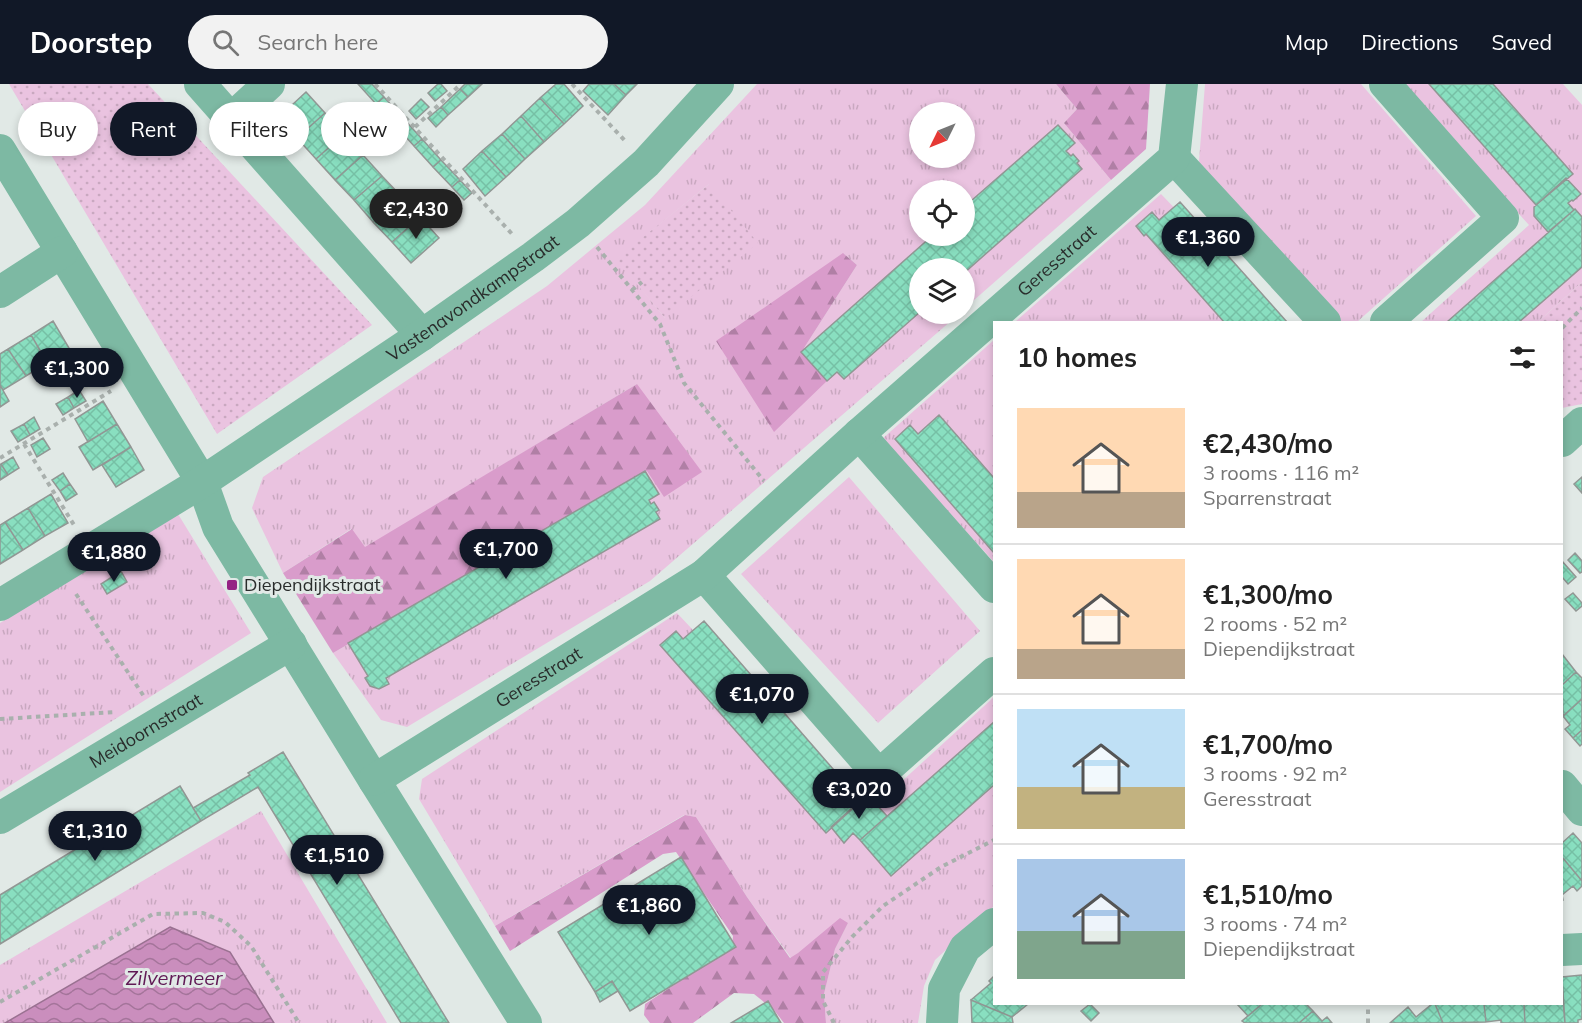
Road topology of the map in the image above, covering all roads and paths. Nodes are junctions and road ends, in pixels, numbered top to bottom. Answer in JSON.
{"nodes":[{"id":1,"x":200,"y":84,"type":"edge"},
{"id":2,"x":268,"y":84,"type":"edge"},
{"id":3,"x":375,"y":84,"type":"edge"},
{"id":4,"x":461,"y":84,"type":"edge"},
{"id":5,"x":572,"y":84,"type":"edge"},
{"id":6,"x":718,"y":84,"type":"edge"},
{"id":7,"x":1182,"y":84,"type":"edge"},
{"id":8,"x":1385,"y":84,"type":"edge"},
{"id":9,"x":216,"y":102,"type":"edge"},
{"id":10,"x":249,"y":102,"type":"edge"},
{"id":11,"x":415,"y":127,"type":"junction"},
{"id":12,"x":0,"y":150,"type":"edge"},
{"id":13,"x":264,"y":156,"type":"edge"},
{"id":14,"x":1174,"y":158,"type":"junction"},
{"id":15,"x":645,"y":163,"type":"junction"},
{"id":16,"x":578,"y":223,"type":"junction"},
{"id":17,"x":62,"y":252,"type":"junction"},
{"id":18,"x":533,"y":257,"type":"junction"},
{"id":19,"x":642,"y":282,"type":"dead end"},
{"id":20,"x":632,"y":290,"type":"junction"},
{"id":21,"x":0,"y":292,"type":"edge"},
{"id":22,"x":1582,"y":308,"type":"edge"},
{"id":23,"x":1324,"y":321,"type":"edge"},
{"id":24,"x":1387,"y":321,"type":"edge"},
{"id":25,"x":1563,"y":327,"type":"edge"},
{"id":26,"x":422,"y":335,"type":"junction"},
{"id":27,"x":137,"y":375,"type":"junction"},
{"id":28,"x":1582,"y":423,"type":"edge"},
{"id":29,"x":859,"y":434,"type":"junction"},
{"id":30,"x":1563,"y":440,"type":"edge"},
{"id":31,"x":24,"y":444,"type":"junction"},
{"id":32,"x":0,"y":458,"type":"edge"},
{"id":33,"x":202,"y":482,"type":"junction"},
{"id":34,"x":782,"y":504,"type":"junction"},
{"id":35,"x":89,"y":550,"type":"junction"},
{"id":36,"x":59,"y":568,"type":"junction"},
{"id":37,"x":704,"y":575,"type":"junction"},
{"id":38,"x":993,"y":586,"type":"edge"},
{"id":39,"x":0,"y":605,"type":"edge"},
{"id":40,"x":291,"y":644,"type":"junction"},
{"id":41,"x":993,"y":674,"type":"edge"},
{"id":42,"x":117,"y":712,"type":"dead end"},
{"id":43,"x":0,"y":719,"type":"edge"},
{"id":44,"x":161,"y":722,"type":"junction"},
{"id":45,"x":374,"y":780,"type":"junction"},
{"id":46,"x":1563,"y":787,"type":"edge"},
{"id":47,"x":1582,"y":810,"type":"edge"},
{"id":48,"x":0,"y":818,"type":"edge"},
{"id":49,"x":993,"y":841,"type":"edge"},
{"id":50,"x":993,"y":925,"type":"edge"},
{"id":51,"x":1582,"y":949,"type":"edge"},
{"id":52,"x":1563,"y":950,"type":"edge"},
{"id":53,"x":0,"y":1002,"type":"edge"},
{"id":54,"x":1368,"y":1005,"type":"edge"},
{"id":55,"x":299,"y":1023,"type":"edge"},
{"id":56,"x":526,"y":1023,"type":"edge"},
{"id":57,"x":834,"y":1023,"type":"edge"},
{"id":58,"x":942,"y":1023,"type":"edge"},
{"id":59,"x":1368,"y":1023,"type":"edge"}],
"edges":[{"from":1,"to":9,"type":"street"},
{"from":2,"to":10,"type":"street"},
{"from":3,"to":11,"type":"path"},
{"from":4,"to":11,"type":"path"},
{"from":5,"to":15,"type":"path"},
{"from":6,"to":15,"type":"street","name":"Vastenavondkampstraat"},
{"from":7,"to":14,"type":"street"},
{"from":8,"to":24,"type":"street"},
{"from":11,"to":18,"type":"path"},
{"from":12,"to":17,"type":"street"},
{"from":13,"to":26,"type":"street"},
{"from":14,"to":23,"type":"street"},
{"from":14,"to":29,"type":"street","name":"Geresstraat"},
{"from":15,"to":16,"type":"street","name":"Vastenavondkampstraat"},
{"from":16,"to":18,"type":"street","name":"Vastenavondkampstraat"},
{"from":16,"to":20,"type":"path"},
{"from":17,"to":21,"type":"street"},
{"from":17,"to":27,"type":"street"},
{"from":18,"to":26,"type":"street","name":"Vastenavondkampstraat"},
{"from":19,"to":20,"type":"path"},
{"from":20,"to":34,"type":"path"},
{"from":22,"to":25,"type":"path"},
{"from":26,"to":33,"type":"street","name":"Vastenavondkampstraat"},
{"from":27,"to":31,"type":"path"},
{"from":27,"to":33,"type":"street"},
{"from":28,"to":30,"type":"street"},
{"from":29,"to":34,"type":"street","name":"Geresstraat"},
{"from":29,"to":38,"type":"street"},
{"from":31,"to":32,"type":"path"},
{"from":31,"to":35,"type":"path"},
{"from":33,"to":35,"type":"street"},
{"from":33,"to":40,"type":"street"},
{"from":34,"to":37,"type":"street","name":"Geresstraat"},
{"from":35,"to":36,"type":"street"},
{"from":36,"to":39,"type":"street"},
{"from":36,"to":44,"type":"path"},
{"from":37,"to":41,"type":"street"},
{"from":37,"to":45,"type":"street","name":"Geresstraat"},
{"from":40,"to":44,"type":"street","name":"Meidoornstraat"},
{"from":40,"to":45,"type":"street"},
{"from":42,"to":43,"type":"path"},
{"from":44,"to":48,"type":"street","name":"Meidoornstraat"},
{"from":45,"to":56,"type":"street"},
{"from":46,"to":47,"type":"street"},
{"from":49,"to":57,"type":"path"},
{"from":50,"to":58,"type":"street"},
{"from":51,"to":52,"type":"street"},
{"from":53,"to":55,"type":"path"},
{"from":54,"to":59,"type":"path"}]}
